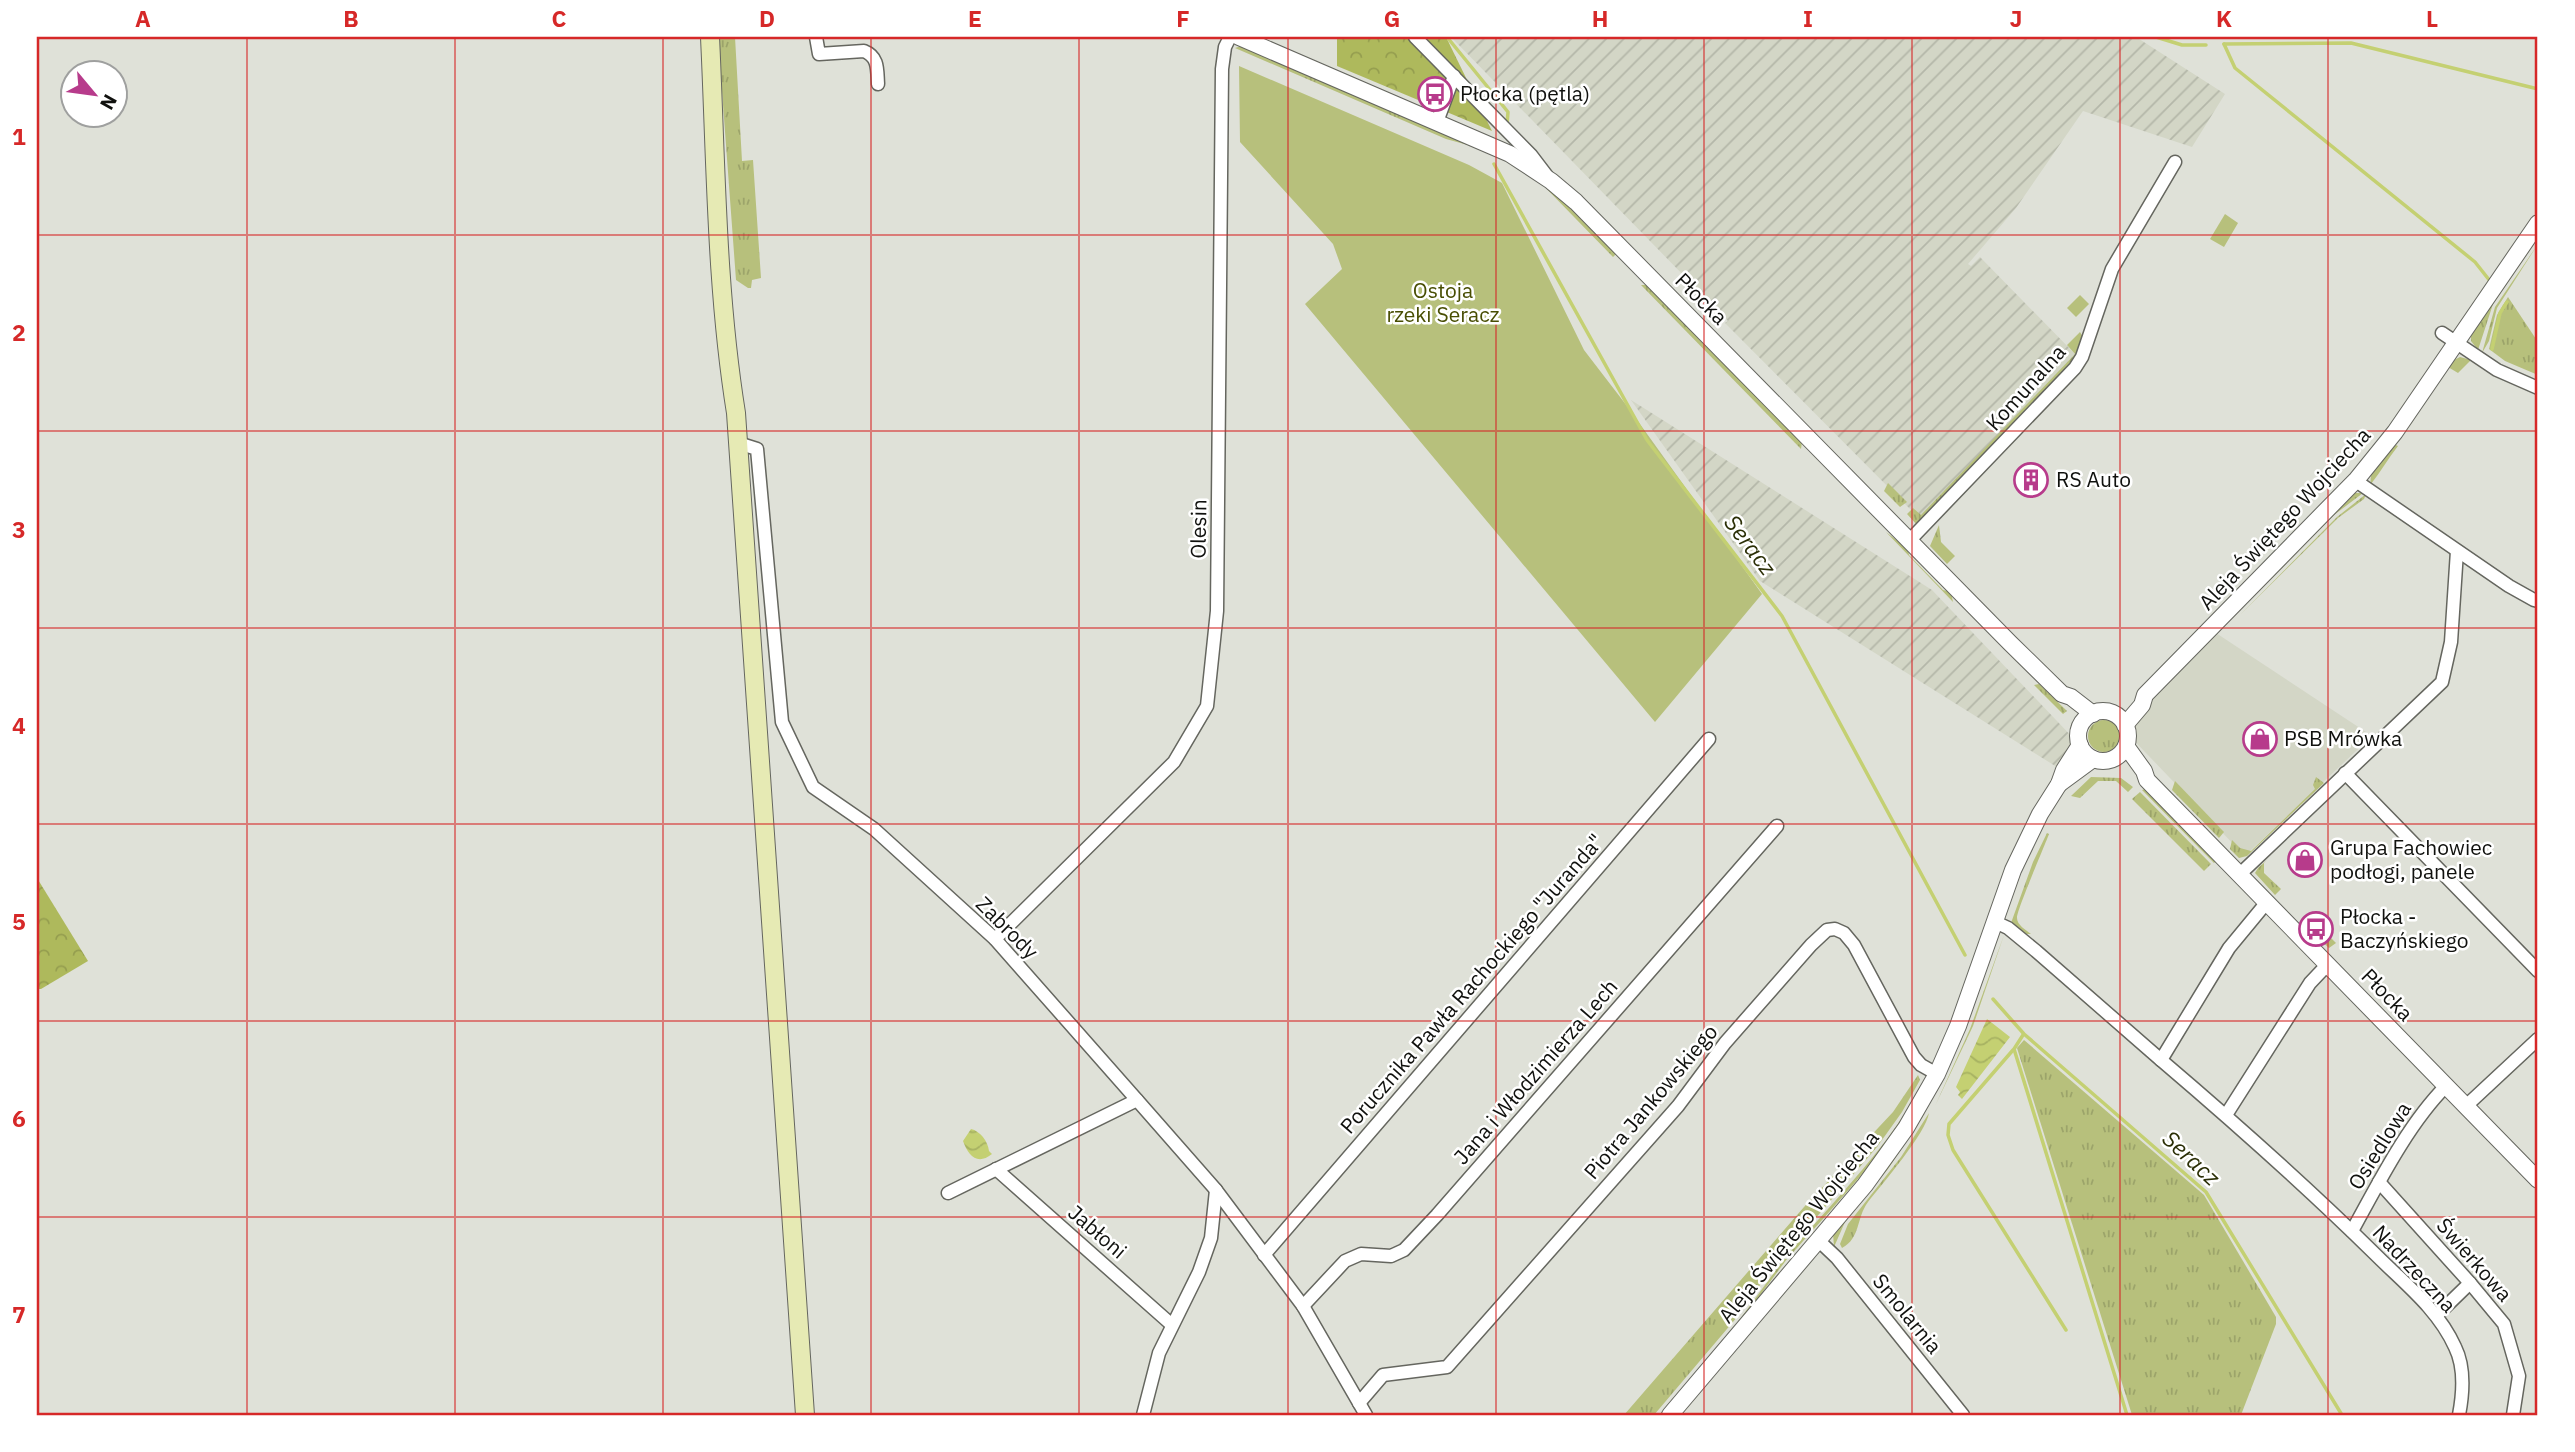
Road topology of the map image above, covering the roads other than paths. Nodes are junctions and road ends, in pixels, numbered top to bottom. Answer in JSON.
{"nodes":[{"id":1,"x":710,"y":37,"type":"edge"},
{"id":2,"x":816,"y":37,"type":"edge"},
{"id":3,"x":1230,"y":37,"type":"edge"},
{"id":4,"x":1239,"y":37,"type":"edge"},
{"id":5,"x":1415,"y":37,"type":"edge"},
{"id":6,"x":1454,"y":76,"type":"junction"},
{"id":7,"x":878,"y":84,"type":"dead end"},
{"id":8,"x":1437,"y":122,"type":"junction"},
{"id":9,"x":2175,"y":162,"type":"dead end"},
{"id":10,"x":1551,"y":181,"type":"junction"},
{"id":11,"x":2538,"y":223,"type":"edge"},
{"id":12,"x":2442,"y":333,"type":"dead end"},
{"id":13,"x":2457,"y":344,"type":"junction"},
{"id":14,"x":2538,"y":388,"type":"edge"},
{"id":15,"x":738,"y":443,"type":"junction"},
{"id":16,"x":2356,"y":481,"type":"junction"},
{"id":17,"x":1909,"y":541,"type":"junction"},
{"id":18,"x":2456,"y":551,"type":"junction"},
{"id":19,"x":2536,"y":601,"type":"edge"},
{"id":20,"x":2062,"y":694,"type":"junction"},
{"id":21,"x":2093,"y":714,"type":"junction"},
{"id":22,"x":2120,"y":719,"type":"junction"},
{"id":23,"x":2081,"y":726,"type":"junction"},
{"id":24,"x":1709,"y":739,"type":"dead end"},
{"id":25,"x":2080,"y":745,"type":"junction"},
{"id":26,"x":2126,"y":746,"type":"junction"},
{"id":27,"x":2094,"y":759,"type":"junction"},
{"id":28,"x":2112,"y":759,"type":"junction"},
{"id":29,"x":2345,"y":773,"type":"junction"},
{"id":30,"x":2147,"y":780,"type":"junction"},
{"id":31,"x":2059,"y":784,"type":"junction"},
{"id":32,"x":1777,"y":826,"type":"dead end"},
{"id":33,"x":2239,"y":874,"type":"junction"},
{"id":34,"x":2267,"y":902,"type":"junction"},
{"id":35,"x":1995,"y":922,"type":"junction"},
{"id":36,"x":995,"y":939,"type":"junction"},
{"id":37,"x":2328,"y":964,"type":"junction"},
{"id":38,"x":2538,"y":971,"type":"edge"},
{"id":39,"x":2538,"y":1039,"type":"edge"},
{"id":40,"x":2161,"y":1060,"type":"junction"},
{"id":41,"x":1937,"y":1074,"type":"junction"},
{"id":42,"x":2446,"y":1086,"type":"junction"},
{"id":43,"x":1137,"y":1100,"type":"junction"},
{"id":44,"x":2466,"y":1106,"type":"junction"},
{"id":45,"x":2226,"y":1115,"type":"junction"},
{"id":46,"x":996,"y":1169,"type":"junction"},
{"id":47,"x":2538,"y":1181,"type":"edge"},
{"id":48,"x":2379,"y":1182,"type":"junction"},
{"id":49,"x":1216,"y":1190,"type":"junction"},
{"id":50,"x":948,"y":1193,"type":"dead end"},
{"id":51,"x":2352,"y":1231,"type":"junction"},
{"id":52,"x":1818,"y":1240,"type":"junction"},
{"id":53,"x":1264,"y":1255,"type":"junction"},
{"id":54,"x":2470,"y":1283,"type":"junction"},
{"id":55,"x":1303,"y":1306,"type":"junction"},
{"id":56,"x":2437,"y":1315,"type":"junction"},
{"id":57,"x":1172,"y":1325,"type":"junction"},
{"id":58,"x":1359,"y":1403,"type":"junction"},
{"id":59,"x":805,"y":1415,"type":"edge"},
{"id":60,"x":1143,"y":1415,"type":"edge"},
{"id":61,"x":1366,"y":1415,"type":"edge"},
{"id":62,"x":1670,"y":1415,"type":"edge"},
{"id":63,"x":1963,"y":1415,"type":"edge"},
{"id":64,"x":2459,"y":1415,"type":"edge"},
{"id":65,"x":2513,"y":1415,"type":"edge"}],
"edges":[{"from":1,"to":15,"type":"main road"},
{"from":2,"to":7,"type":"street"},
{"from":3,"to":36,"type":"street","name":"Olesin"},
{"from":4,"to":8,"type":"street","name":"Płocka"},
{"from":5,"to":6,"type":"street"},
{"from":6,"to":8,"type":"street"},
{"from":6,"to":10,"type":"street"},
{"from":8,"to":10,"type":"street","name":"Płocka"},
{"from":9,"to":17,"type":"street","name":"Komunalna"},
{"from":10,"to":17,"type":"street","name":"Płocka"},
{"from":11,"to":13,"type":"street","name":"Aleja Świętego Wojciecha"},
{"from":12,"to":13,"type":"street"},
{"from":13,"to":14,"type":"street"},
{"from":13,"to":16,"type":"street","name":"Aleja Świętego Wojciecha"},
{"from":15,"to":36,"type":"street","name":"Zabrody"},
{"from":15,"to":59,"type":"main road"},
{"from":16,"to":18,"type":"street"},
{"from":16,"to":22,"type":"street","name":"Aleja Świętego Wojciecha"},
{"from":17,"to":20,"type":"street","name":"Płocka"},
{"from":18,"to":19,"type":"street"},
{"from":18,"to":29,"type":"street"},
{"from":20,"to":21,"type":"street","name":"Płocka"},
{"from":20,"to":23,"type":"street","name":"Płocka"},
{"from":21,"to":22,"type":"street"},
{"from":21,"to":23,"type":"street"},
{"from":22,"to":26,"type":"street"},
{"from":23,"to":25,"type":"street"},
{"from":24,"to":53,"type":"street","name":"Porucznika Pawła Rachockiego \"Juranda\""},
{"from":25,"to":27,"type":"street"},
{"from":25,"to":31,"type":"street","name":"Aleja Świętego Wojciecha"},
{"from":26,"to":28,"type":"street"},
{"from":26,"to":30,"type":"street","name":"Płocka"},
{"from":27,"to":28,"type":"street"},
{"from":27,"to":31,"type":"street","name":"Aleja Świętego Wojciecha"},
{"from":28,"to":30,"type":"street","name":"Płocka"},
{"from":29,"to":33,"type":"street"},
{"from":29,"to":38,"type":"street"},
{"from":30,"to":33,"type":"street","name":"Płocka"},
{"from":31,"to":35,"type":"street","name":"Aleja Świętego Wojciecha"},
{"from":32,"to":55,"type":"street","name":"Jana i Włodzimierza Lech"},
{"from":33,"to":34,"type":"street","name":"Płocka"},
{"from":34,"to":37,"type":"street","name":"Płocka"},
{"from":34,"to":40,"type":"street"},
{"from":35,"to":40,"type":"street","name":"Nadrzeczna"},
{"from":35,"to":41,"type":"street","name":"Aleja Świętego Wojciecha"},
{"from":36,"to":43,"type":"street","name":"Zabrody"},
{"from":37,"to":42,"type":"street","name":"Płocka"},
{"from":37,"to":45,"type":"street"},
{"from":39,"to":44,"type":"street"},
{"from":40,"to":45,"type":"street","name":"Nadrzeczna"},
{"from":41,"to":52,"type":"street","name":"Aleja Świętego Wojciecha"},
{"from":41,"to":58,"type":"street","name":"Piotra Jankowskiego"},
{"from":42,"to":44,"type":"street","name":"Płocka"},
{"from":42,"to":48,"type":"street","name":"Osiedlowa"},
{"from":43,"to":46,"type":"street"},
{"from":43,"to":49,"type":"street","name":"Zabrody"},
{"from":44,"to":47,"type":"street","name":"Płocka"},
{"from":45,"to":51,"type":"street","name":"Nadrzeczna"},
{"from":46,"to":50,"type":"street"},
{"from":46,"to":57,"type":"street","name":"Jabłoni"},
{"from":48,"to":51,"type":"street","name":"Osiedlowa"},
{"from":48,"to":54,"type":"street","name":"Świerkowa"},
{"from":49,"to":53,"type":"street","name":"Zabrody"},
{"from":49,"to":57,"type":"street"},
{"from":51,"to":56,"type":"street","name":"Nadrzeczna"},
{"from":52,"to":62,"type":"street","name":"Aleja Świętego Wojciecha"},
{"from":52,"to":63,"type":"street","name":"Smolarnia"},
{"from":53,"to":55,"type":"street","name":"Zabrody"},
{"from":54,"to":56,"type":"street"},
{"from":54,"to":65,"type":"street","name":"Świerkowa"},
{"from":55,"to":58,"type":"street","name":"Zabrody"},
{"from":56,"to":64,"type":"street","name":"Nadrzeczna"},
{"from":57,"to":60,"type":"street"},
{"from":58,"to":61,"type":"street","name":"Zabrody"}]}
